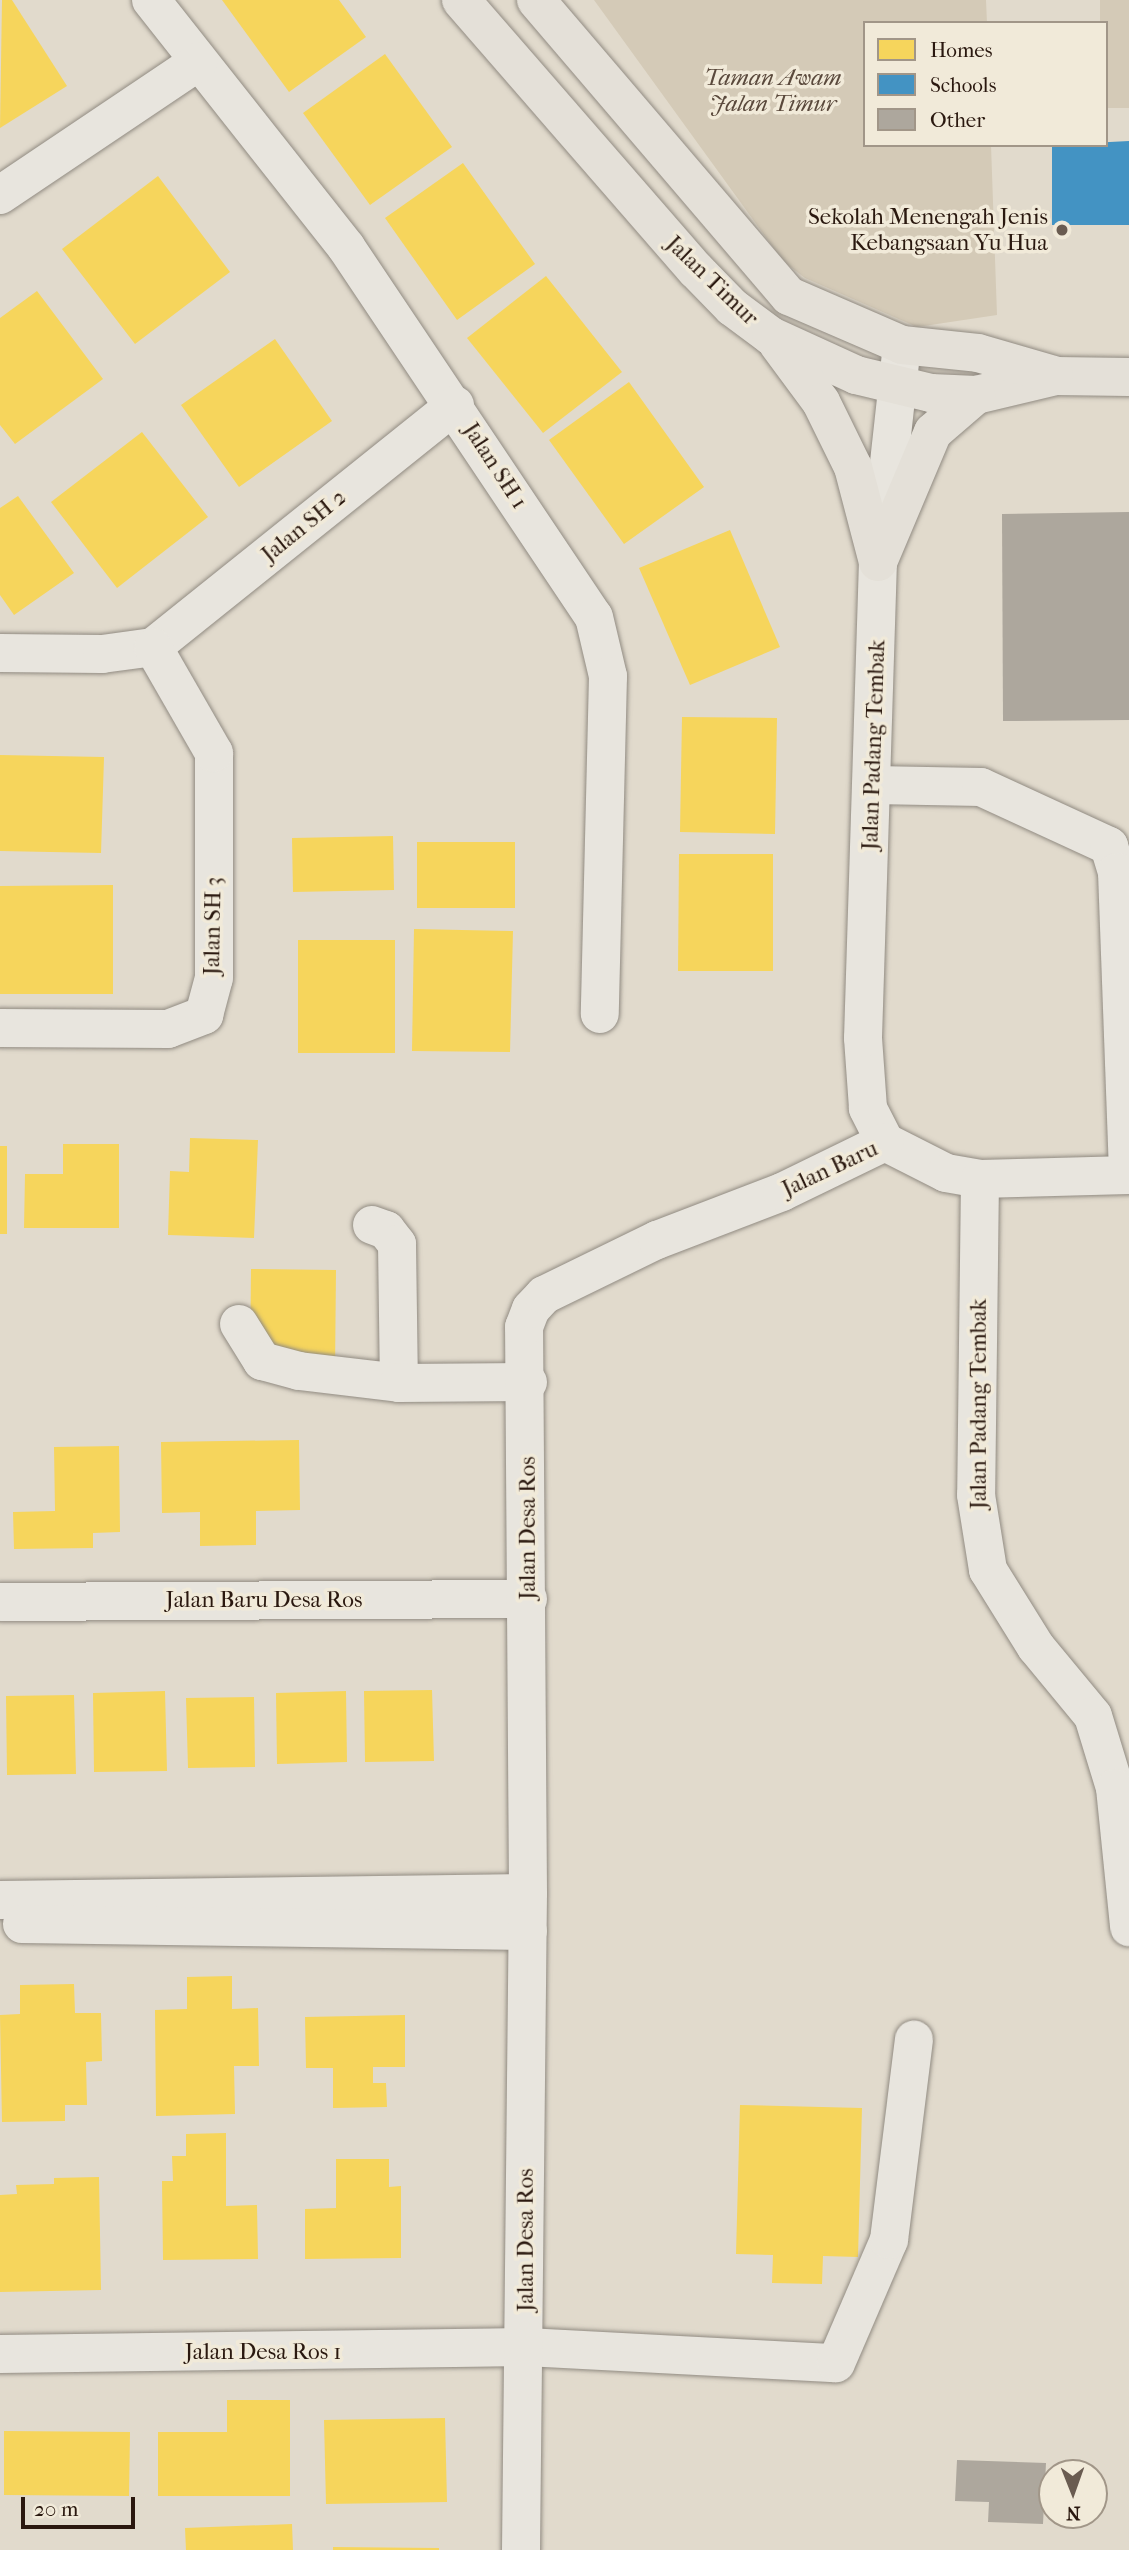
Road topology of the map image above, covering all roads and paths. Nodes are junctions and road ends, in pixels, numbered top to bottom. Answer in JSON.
{"nodes":[{"id":1,"x":151,"y":0,"type":"edge"},
{"id":2,"x":461,"y":0,"type":"edge"},
{"id":3,"x":536,"y":0,"type":"edge"},
{"id":4,"x":198,"y":62,"type":"junction"},
{"id":5,"x":0,"y":195,"type":"edge"},
{"id":6,"x":771,"y":336,"type":"junction"},
{"id":7,"x":902,"y":345,"type":"junction"},
{"id":8,"x":1056,"y":376,"type":"junction"},
{"id":9,"x":1129,"y":377,"type":"edge"},
{"id":10,"x":897,"y":386,"type":"junction"},
{"id":11,"x":975,"y":395,"type":"junction"},
{"id":12,"x":455,"y":405,"type":"junction"},
{"id":13,"x":878,"y":562,"type":"junction"},
{"id":14,"x":153,"y":647,"type":"junction"},
{"id":15,"x":0,"y":653,"type":"edge"},
{"id":16,"x":873,"y":785,"type":"junction"},
{"id":17,"x":600,"y":1014,"type":"dead end"},
{"id":18,"x":0,"y":1028,"type":"edge"},
{"id":19,"x":885,"y":1142,"type":"junction"},
{"id":20,"x":1128,"y":1175,"type":"edge"},
{"id":21,"x":980,"y":1179,"type":"junction"},
{"id":22,"x":372,"y":1225,"type":"dead end"},
{"id":23,"x":657,"y":1240,"type":"joint"},
{"id":24,"x":239,"y":1324,"type":"dead end"},
{"id":25,"x":528,"y":1382,"type":"junction"},
{"id":26,"x":399,"y":1383,"type":"junction"},
{"id":27,"x":528,"y":1599,"type":"junction"},
{"id":28,"x":0,"y":1602,"type":"edge"},
{"id":29,"x":528,"y":1893,"type":"junction"},
{"id":30,"x":0,"y":1900,"type":"edge"},
{"id":31,"x":240,"y":1911,"type":"junction"},
{"id":32,"x":308,"y":1913,"type":"junction"},
{"id":33,"x":0,"y":1924,"type":"edge"},
{"id":34,"x":1129,"y":1927,"type":"edge"},
{"id":35,"x":528,"y":1931,"type":"junction"},
{"id":36,"x":914,"y":2040,"type":"dead end"},
{"id":37,"x":526,"y":2347,"type":"junction"},
{"id":38,"x":0,"y":2354,"type":"edge"},
{"id":39,"x":521,"y":2550,"type":"edge"}],
"edges":[{"from":1,"to":4,"type":"street","name":"Jalan SH 1"},
{"from":2,"to":6,"type":"main road","name":"Jalan Timur"},
{"from":3,"to":7,"type":"main road","name":"Jalan Timur"},
{"from":4,"to":5,"type":"street"},
{"from":4,"to":12,"type":"street","name":"Jalan SH 1"},
{"from":6,"to":10,"type":"main road","name":"Jalan Timur"},
{"from":6,"to":13,"type":"main road"},
{"from":7,"to":8,"type":"main road","name":"Jalan Timur"},
{"from":7,"to":10,"type":"street","name":"Jalan Padang Tembak"},
{"from":8,"to":9,"type":"main road","name":"Jalan Timur"},
{"from":8,"to":11,"type":"main road","name":"Jalan Timur"},
{"from":10,"to":11,"type":"main road","name":"Jalan Timur"},
{"from":10,"to":13,"type":"street","name":"Jalan Padang Tembak"},
{"from":11,"to":13,"type":"main road"},
{"from":12,"to":14,"type":"street","name":"Jalan SH 2"},
{"from":12,"to":17,"type":"street","name":"Jalan SH 1"},
{"from":13,"to":16,"type":"street","name":"Jalan Padang Tembak"},
{"from":14,"to":15,"type":"street"},
{"from":14,"to":18,"type":"street","name":"Jalan SH 3"},
{"from":16,"to":19,"type":"street","name":"Jalan Padang Tembak"},
{"from":16,"to":20,"type":"street"},
{"from":19,"to":21,"type":"street","name":"Jalan Baru"},
{"from":19,"to":23,"type":"street","name":"Jalan Baru"},
{"from":20,"to":21,"type":"street","name":"Jalan Baru"},
{"from":21,"to":34,"type":"street","name":"Jalan Padang Tembak"},
{"from":22,"to":26,"type":"street"},
{"from":23,"to":25,"type":"street","name":"Jalan Desa Ros"},
{"from":24,"to":26,"type":"street"},
{"from":25,"to":26,"type":"street"},
{"from":25,"to":27,"type":"street","name":"Jalan Desa Ros"},
{"from":27,"to":28,"type":"street","name":"Jalan Baru Desa Ros"},
{"from":27,"to":29,"type":"street","name":"Jalan Desa Ros"},
{"from":29,"to":32,"type":"street"},
{"from":29,"to":35,"type":"street","name":"Jalan Desa Ros"},
{"from":30,"to":31,"type":"street"},
{"from":31,"to":32,"type":"street"},
{"from":31,"to":33,"type":"street"},
{"from":32,"to":35,"type":"street"},
{"from":35,"to":37,"type":"street","name":"Jalan Desa Ros"},
{"from":36,"to":37,"type":"street","name":"Jalan Desa Ros 1"},
{"from":37,"to":38,"type":"street","name":"Jalan Desa Ros 1"},
{"from":37,"to":39,"type":"street","name":"Jalan Desa Ros"}]}
